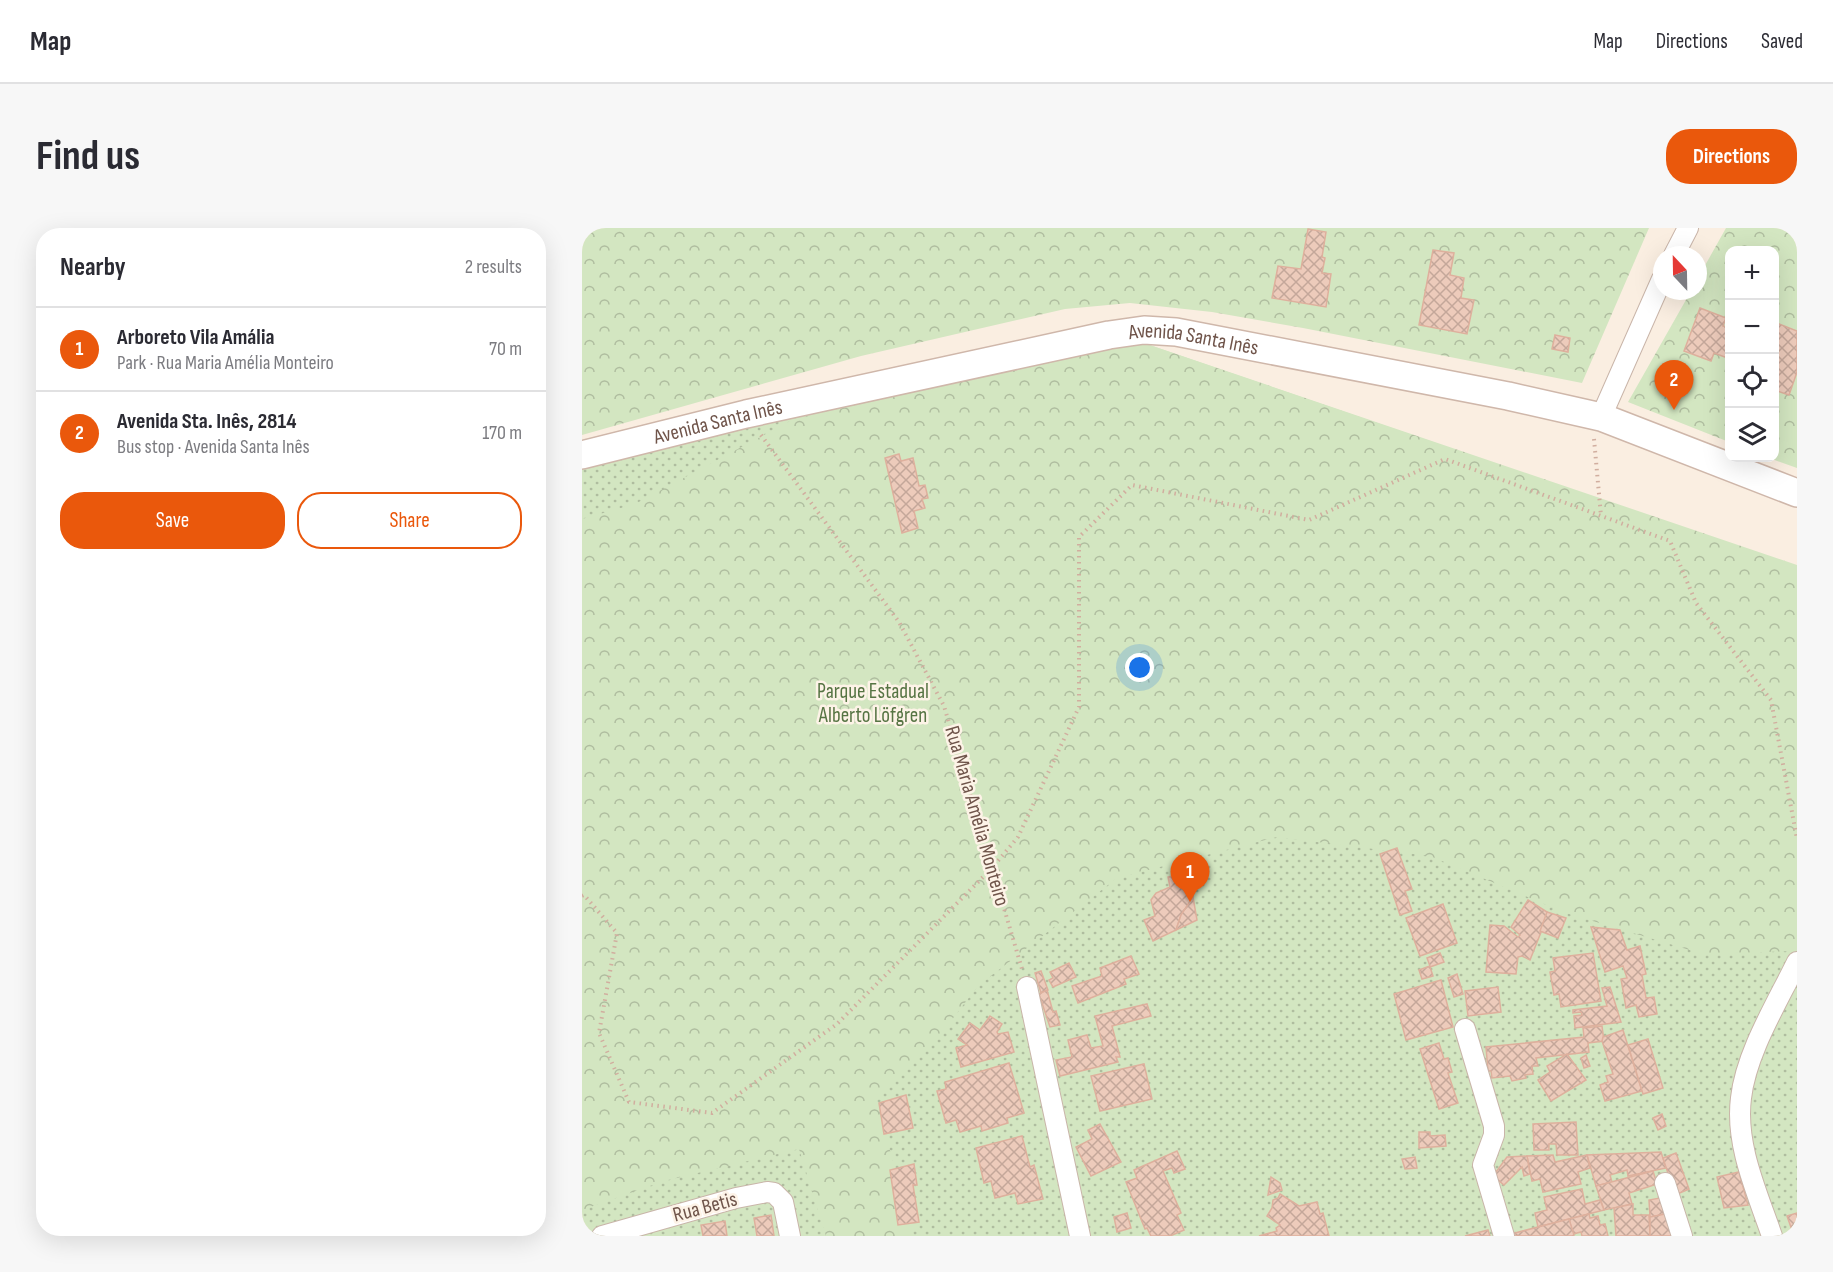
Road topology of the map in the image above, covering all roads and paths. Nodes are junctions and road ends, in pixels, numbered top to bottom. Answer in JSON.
{"nodes":[{"id":1,"x":1688,"y":228,"type":"edge"},
{"id":2,"x":1679,"y":246,"type":"edge"},
{"id":3,"x":1653,"y":298,"type":"edge"},
{"id":4,"x":746,"y":414,"type":"junction"},
{"id":5,"x":1597,"y":417,"type":"junction"},
{"id":6,"x":582,"y":455,"type":"edge"},
{"id":7,"x":1797,"y":492,"type":"edge"},
{"id":8,"x":1601,"y":516,"type":"junction"},
{"id":9,"x":1797,"y":839,"type":"edge"},
{"id":10,"x":992,"y":868,"type":"junction"},
{"id":11,"x":582,"y":896,"type":"edge"},
{"id":12,"x":1797,"y":962,"type":"edge"},
{"id":13,"x":1027,"y":987,"type":"joint"},
{"id":14,"x":1466,"y":1029,"type":"dead end"},
{"id":15,"x":1665,"y":1183,"type":"dead end"},
{"id":16,"x":602,"y":1236,"type":"edge"},
{"id":17,"x":790,"y":1236,"type":"edge"},
{"id":18,"x":1080,"y":1236,"type":"edge"},
{"id":19,"x":1504,"y":1236,"type":"edge"},
{"id":20,"x":1682,"y":1236,"type":"edge"},
{"id":21,"x":1772,"y":1236,"type":"edge"}],
"edges":[{"from":1,"to":2,"type":"street"},
{"from":3,"to":5,"type":"street"},
{"from":4,"to":5,"type":"main road","name":"Avenida Santa Inês"},
{"from":4,"to":6,"type":"main road","name":"Avenida Santa Inês"},
{"from":4,"to":10,"type":"path","name":"Rua Maria Amélia Monteiro"},
{"from":5,"to":7,"type":"main road","name":"Avenida Santa Inês"},
{"from":5,"to":8,"type":"path"},
{"from":8,"to":9,"type":"path"},
{"from":8,"to":10,"type":"path"},
{"from":10,"to":11,"type":"path"},
{"from":10,"to":13,"type":"path","name":"Rua Maria Amélia Monteiro"},
{"from":12,"to":21,"type":"street"},
{"from":13,"to":18,"type":"street"},
{"from":14,"to":19,"type":"street"},
{"from":15,"to":20,"type":"street"},
{"from":16,"to":17,"type":"street","name":"Rua Betis"}]}
